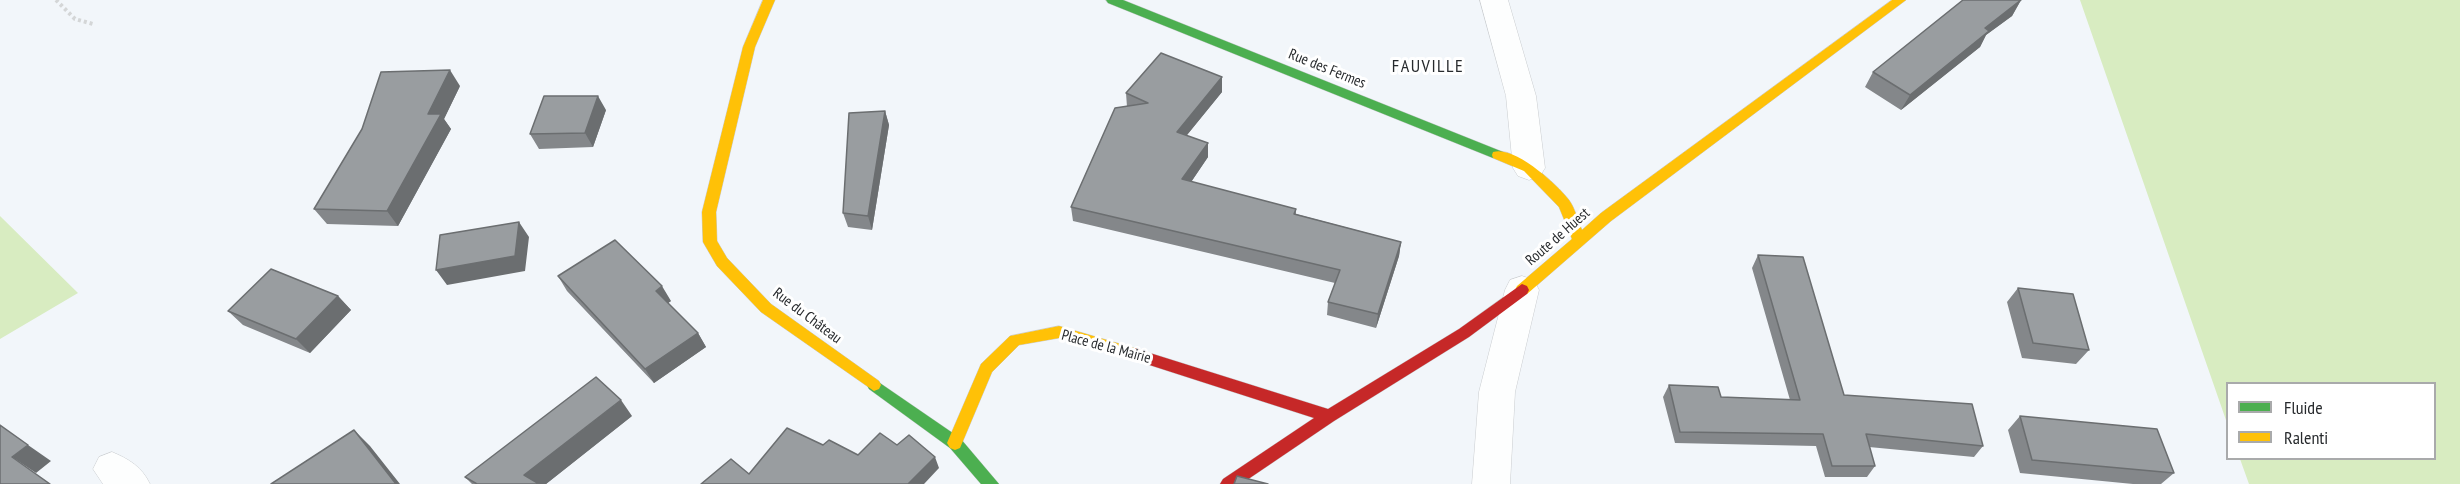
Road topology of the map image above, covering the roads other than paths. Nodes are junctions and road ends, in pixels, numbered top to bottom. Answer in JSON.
{"nodes":[{"id":1,"x":769,"y":0,"type":"edge"},
{"id":2,"x":1112,"y":0,"type":"edge"},
{"id":3,"x":1494,"y":0,"type":"edge"},
{"id":4,"x":1900,"y":0,"type":"edge"},
{"id":5,"x":1529,"y":168,"type":"junction"},
{"id":6,"x":1579,"y":239,"type":"junction"},
{"id":7,"x":1522,"y":290,"type":"junction"},
{"id":8,"x":1329,"y":416,"type":"junction"},
{"id":9,"x":955,"y":443,"type":"junction"},
{"id":10,"x":991,"y":484,"type":"edge"},
{"id":11,"x":1228,"y":484,"type":"edge"},
{"id":12,"x":1491,"y":484,"type":"edge"}],
"edges":[{"from":1,"to":9,"type":"street","name":"Rue du Château"},
{"from":2,"to":5,"type":"street","name":"Rue des Fermes"},
{"from":3,"to":5,"type":"street"},
{"from":4,"to":6,"type":"street","name":"Route de Huest"},
{"from":5,"to":6,"type":"street"},
{"from":6,"to":7,"type":"street","name":"Route de Huest"},
{"from":7,"to":8,"type":"street","name":"Route de Huest"},
{"from":7,"to":12,"type":"street"},
{"from":8,"to":9,"type":"street","name":"Place de la Mairie"},
{"from":8,"to":11,"type":"street","name":"Route de Huest"},
{"from":9,"to":10,"type":"street"}]}
